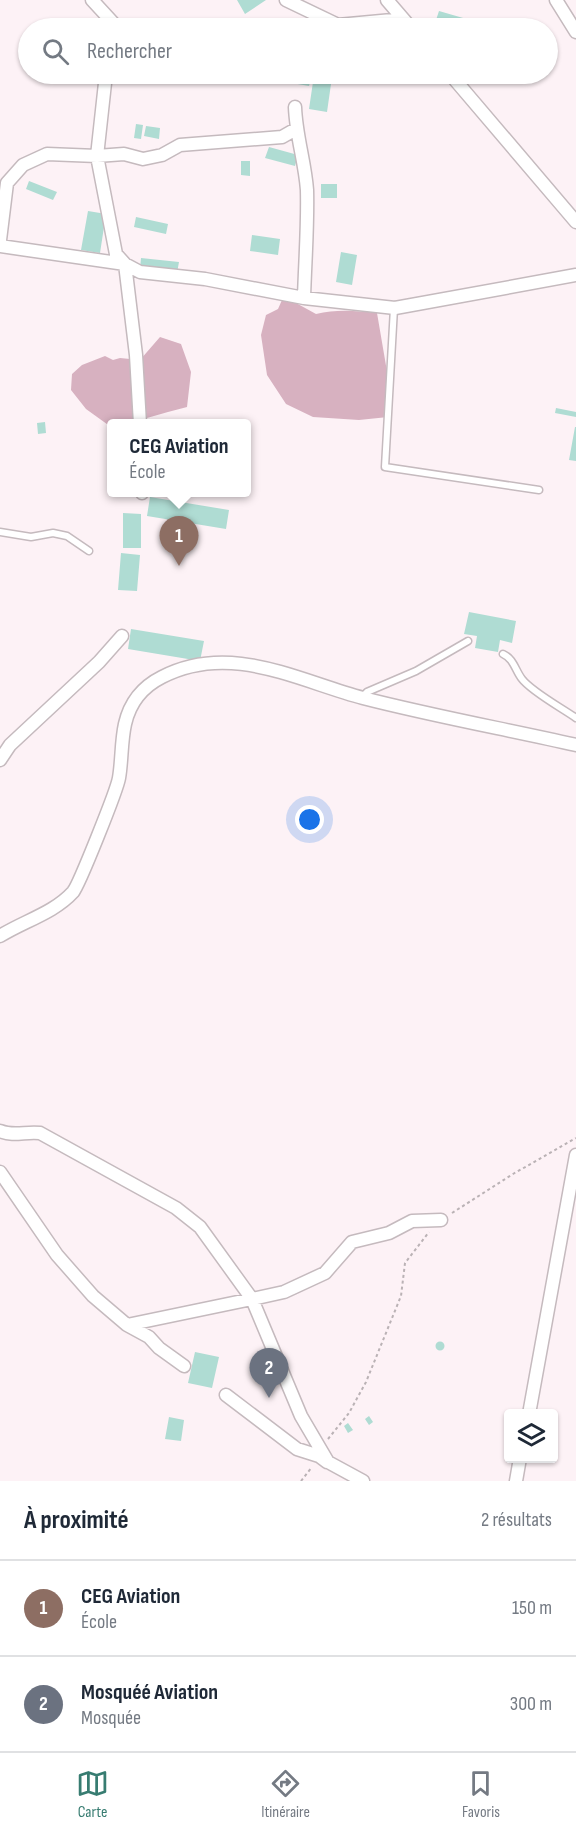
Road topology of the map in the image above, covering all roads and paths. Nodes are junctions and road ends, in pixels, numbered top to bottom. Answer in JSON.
{"nodes":[{"id":1,"x":92,"y":0,"type":"edge"},
{"id":2,"x":286,"y":0,"type":"edge"},
{"id":3,"x":387,"y":0,"type":"edge"},
{"id":4,"x":556,"y":0,"type":"edge"},
{"id":5,"x":109,"y":18,"type":"edge"},
{"id":6,"x":323,"y":18,"type":"edge"},
{"id":7,"x":402,"y":18,"type":"edge"},
{"id":8,"x":576,"y":32,"type":"edge"},
{"id":9,"x":104,"y":84,"type":"edge"},
{"id":10,"x":459,"y":84,"type":"edge"},
{"id":11,"x":295,"y":107,"type":"dead end"},
{"id":12,"x":296,"y":129,"type":"junction"},
{"id":13,"x":97,"y":156,"type":"junction"},
{"id":14,"x":576,"y":222,"type":"edge"},
{"id":15,"x":0,"y":240,"type":"edge"},
{"id":16,"x":0,"y":246,"type":"edge"},
{"id":17,"x":125,"y":264,"type":"junction"},
{"id":18,"x":576,"y":274,"type":"edge"},
{"id":19,"x":304,"y":298,"type":"junction"},
{"id":20,"x":394,"y":308,"type":"junction"},
{"id":21,"x":140,"y":419,"type":"edge"},
{"id":22,"x":539,"y":490,"type":"dead end"},
{"id":23,"x":0,"y":532,"type":"edge"},
{"id":24,"x":89,"y":551,"type":"dead end"},
{"id":25,"x":122,"y":636,"type":"dead end"},
{"id":26,"x":468,"y":641,"type":"dead end"},
{"id":27,"x":503,"y":654,"type":"dead end"},
{"id":28,"x":362,"y":697,"type":"junction"},
{"id":29,"x":576,"y":717,"type":"edge"},
{"id":30,"x":576,"y":745,"type":"edge"},
{"id":31,"x":0,"y":760,"type":"edge"},
{"id":32,"x":0,"y":936,"type":"edge"},
{"id":33,"x":0,"y":1131,"type":"edge"},
{"id":34,"x":576,"y":1138,"type":"edge"},
{"id":35,"x":576,"y":1155,"type":"edge"},
{"id":36,"x":0,"y":1172,"type":"edge"},
{"id":37,"x":441,"y":1220,"type":"junction"},
{"id":38,"x":252,"y":1299,"type":"junction"},
{"id":39,"x":127,"y":1325,"type":"junction"},
{"id":40,"x":184,"y":1366,"type":"dead end"},
{"id":41,"x":226,"y":1395,"type":"dead end"},
{"id":42,"x":530,"y":1409,"type":"edge"},
{"id":43,"x":320,"y":1448,"type":"junction"},
{"id":44,"x":328,"y":1462,"type":"junction"},
{"id":45,"x":519,"y":1463,"type":"edge"},
{"id":46,"x":363,"y":1481,"type":"edge"},
{"id":47,"x":516,"y":1481,"type":"edge"}],
"edges":[{"from":1,"to":5,"type":"street"},
{"from":2,"to":6,"type":"street"},
{"from":3,"to":7,"type":"street"},
{"from":4,"to":8,"type":"street"},
{"from":9,"to":13,"type":"street"},
{"from":10,"to":14,"type":"street"},
{"from":11,"to":12,"type":"street"},
{"from":12,"to":13,"type":"street"},
{"from":12,"to":19,"type":"street"},
{"from":13,"to":15,"type":"street"},
{"from":13,"to":17,"type":"street"},
{"from":16,"to":17,"type":"street"},
{"from":17,"to":19,"type":"street"},
{"from":17,"to":21,"type":"street"},
{"from":18,"to":20,"type":"street"},
{"from":19,"to":20,"type":"street"},
{"from":20,"to":22,"type":"lane"},
{"from":23,"to":24,"type":"lane"},
{"from":25,"to":31,"type":"street"},
{"from":26,"to":28,"type":"lane"},
{"from":27,"to":29,"type":"lane"},
{"from":28,"to":30,"type":"street"},
{"from":28,"to":32,"type":"street"},
{"from":33,"to":38,"type":"street"},
{"from":34,"to":37,"type":"path"},
{"from":35,"to":42,"type":"street"},
{"from":36,"to":39,"type":"street"},
{"from":37,"to":38,"type":"street"},
{"from":37,"to":43,"type":"path"},
{"from":38,"to":39,"type":"street"},
{"from":38,"to":43,"type":"street"},
{"from":39,"to":40,"type":"street"},
{"from":41,"to":44,"type":"street"},
{"from":43,"to":44,"type":"street"},
{"from":44,"to":46,"type":"street"},
{"from":45,"to":47,"type":"street"}]}
